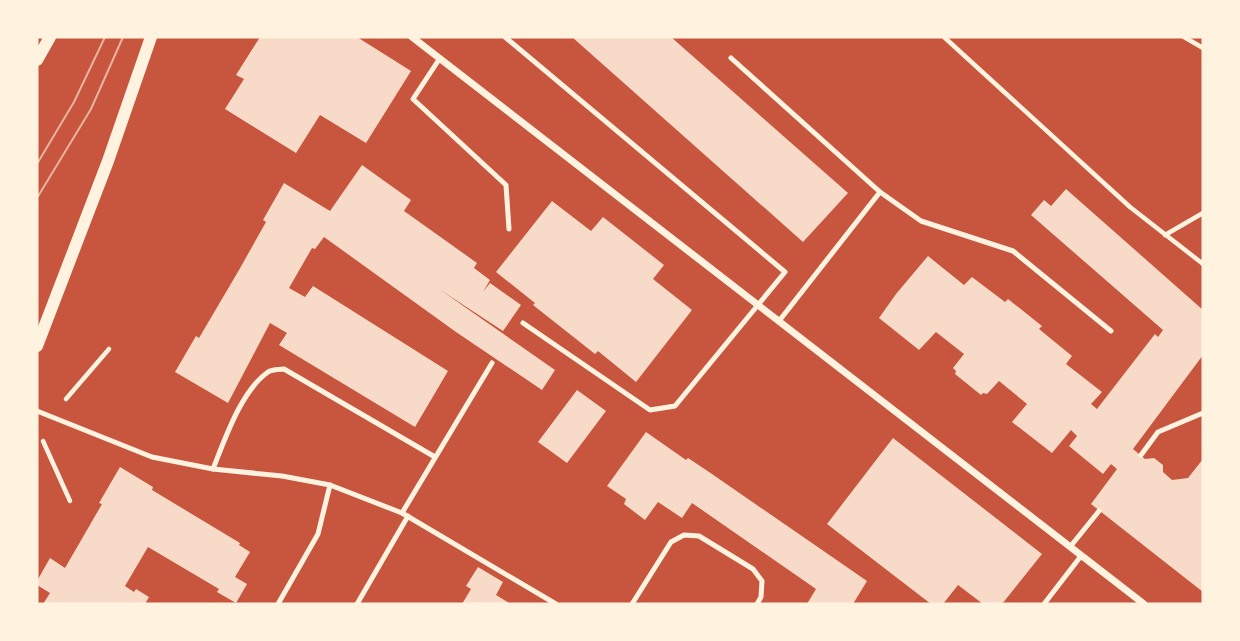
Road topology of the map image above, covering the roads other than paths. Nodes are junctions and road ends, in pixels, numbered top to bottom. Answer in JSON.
{"nodes":[{"id":1,"x":50,"y":37,"type":"edge"},
{"id":2,"x":151,"y":37,"type":"edge"},
{"id":3,"x":412,"y":37,"type":"edge"},
{"id":4,"x":505,"y":37,"type":"edge"},
{"id":5,"x":440,"y":58,"type":"junction"},
{"id":6,"x":731,"y":58,"type":"dead end"},
{"id":7,"x":37,"y":60,"type":"edge"},
{"id":8,"x":880,"y":192,"type":"junction"},
{"id":9,"x":509,"y":229,"type":"dead end"},
{"id":10,"x":758,"y":305,"type":"junction"},
{"id":11,"x":779,"y":321,"type":"junction"},
{"id":12,"x":523,"y":323,"type":"dead end"},
{"id":13,"x":1111,"y":331,"type":"dead end"},
{"id":14,"x":37,"y":346,"type":"edge"},
{"id":15,"x":492,"y":363,"type":"dead end"},
{"id":16,"x":37,"y":411,"type":"edge"},
{"id":17,"x":1203,"y":413,"type":"edge"},
{"id":18,"x":1140,"y":455,"type":"dead end"},
{"id":19,"x":435,"y":457,"type":"junction"},
{"id":20,"x":214,"y":469,"type":"junction"},
{"id":21,"x":330,"y":485,"type":"junction"},
{"id":22,"x":1098,"y":510,"type":"dead end"},
{"id":23,"x":405,"y":514,"type":"junction"},
{"id":24,"x":1070,"y":547,"type":"junction"},
{"id":25,"x":1081,"y":556,"type":"junction"},
{"id":26,"x":278,"y":604,"type":"edge"},
{"id":27,"x":357,"y":604,"type":"edge"},
{"id":28,"x":556,"y":604,"type":"edge"},
{"id":29,"x":632,"y":604,"type":"edge"},
{"id":30,"x":757,"y":604,"type":"edge"},
{"id":31,"x":1044,"y":604,"type":"edge"},
{"id":32,"x":1144,"y":604,"type":"edge"}],
"edges":[{"from":1,"to":7,"type":"street"},
{"from":2,"to":14,"type":"street"},
{"from":3,"to":5,"type":"street"},
{"from":4,"to":10,"type":"lane"},
{"from":5,"to":9,"type":"lane"},
{"from":5,"to":10,"type":"street"},
{"from":6,"to":8,"type":"lane"},
{"from":8,"to":11,"type":"lane"},
{"from":8,"to":13,"type":"lane"},
{"from":10,"to":11,"type":"street"},
{"from":10,"to":12,"type":"lane"},
{"from":11,"to":24,"type":"street"},
{"from":15,"to":19,"type":"lane"},
{"from":16,"to":20,"type":"lane"},
{"from":17,"to":18,"type":"lane"},
{"from":19,"to":20,"type":"lane"},
{"from":19,"to":23,"type":"lane"},
{"from":20,"to":21,"type":"lane"},
{"from":21,"to":23,"type":"lane"},
{"from":21,"to":26,"type":"lane"},
{"from":22,"to":24,"type":"lane"},
{"from":23,"to":27,"type":"lane"},
{"from":23,"to":28,"type":"lane"},
{"from":24,"to":25,"type":"street"},
{"from":25,"to":31,"type":"lane"},
{"from":25,"to":32,"type":"street"},
{"from":29,"to":30,"type":"lane"}]}
